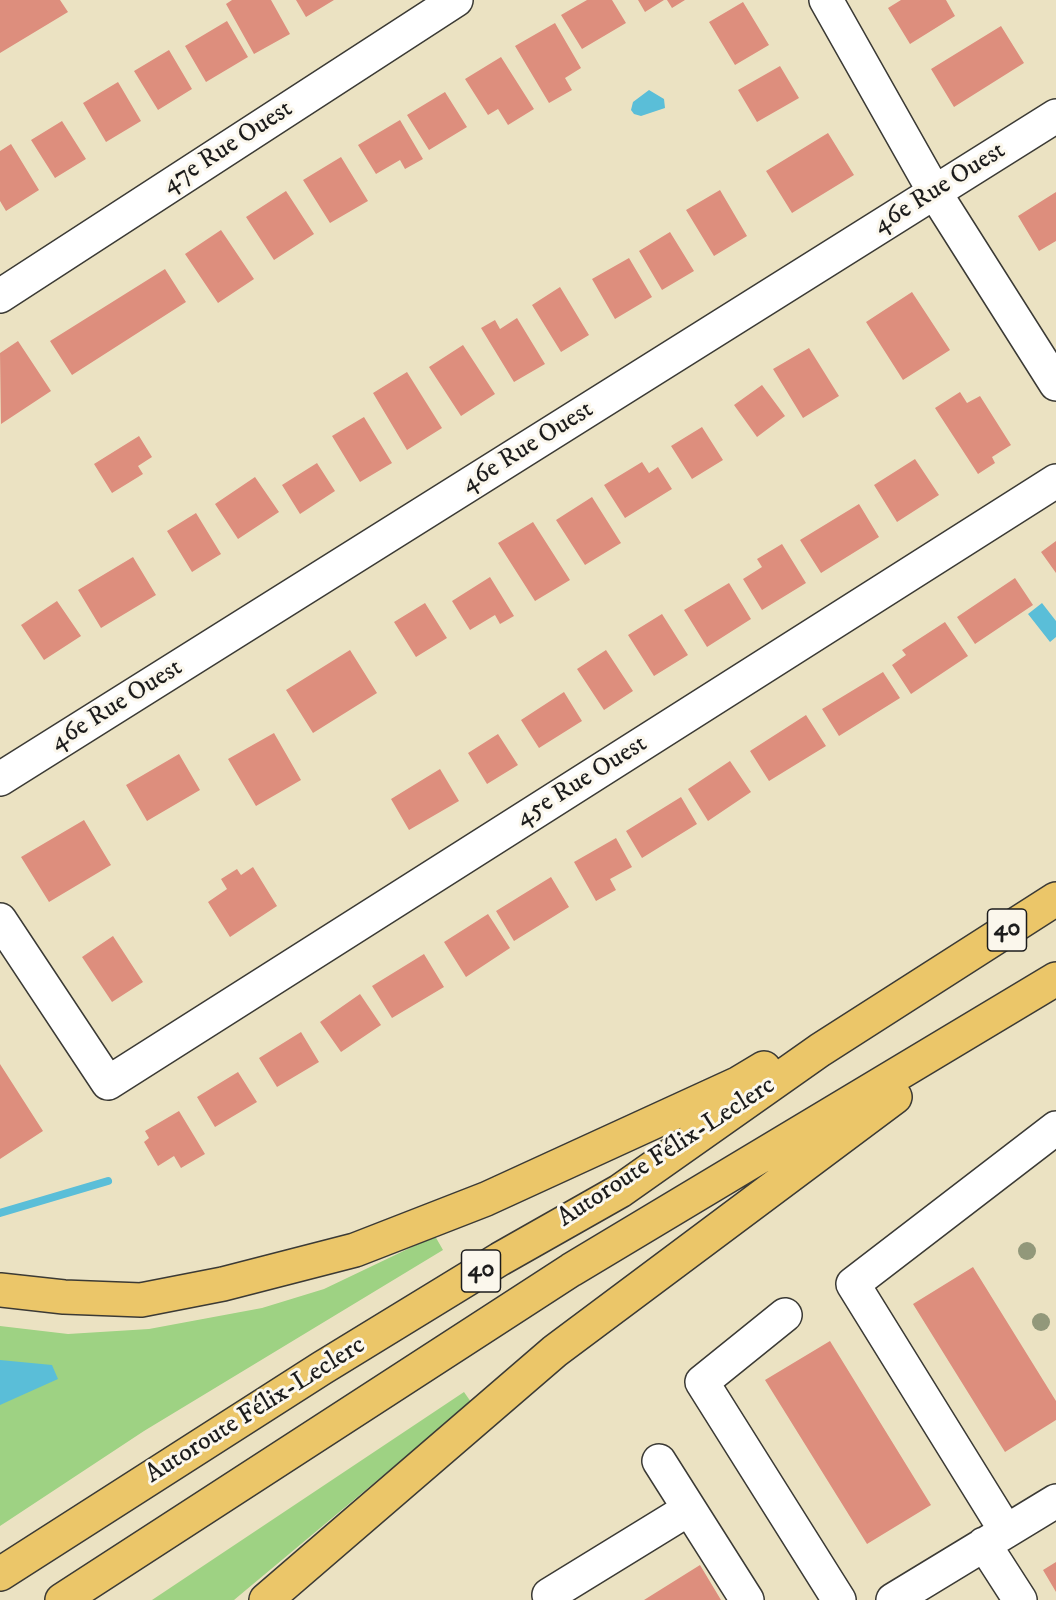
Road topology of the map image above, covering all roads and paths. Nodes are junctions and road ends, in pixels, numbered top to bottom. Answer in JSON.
{"nodes":[{"id":1,"x":456,"y":0,"type":"edge"},
{"id":2,"x":826,"y":0,"type":"edge"},
{"id":3,"x":1056,"y":116,"type":"edge"},
{"id":4,"x":935,"y":193,"type":"junction"},
{"id":5,"x":0,"y":296,"type":"edge"},
{"id":6,"x":1056,"y":384,"type":"edge"},
{"id":7,"x":1056,"y":481,"type":"edge"},
{"id":8,"x":0,"y":779,"type":"edge"},
{"id":9,"x":1056,"y":899,"type":"edge"},
{"id":10,"x":0,"y":920,"type":"edge"},
{"id":11,"x":957,"y":961,"type":"junction"},
{"id":12,"x":1048,"y":984,"type":"edge"},
{"id":13,"x":1056,"y":1128,"type":"edge"},
{"id":14,"x":0,"y":1290,"type":"edge"},
{"id":15,"x":785,"y":1315,"type":"dead end"},
{"id":16,"x":659,"y":1461,"type":"dead end"},
{"id":17,"x":1056,"y":1501,"type":"edge"},
{"id":18,"x":689,"y":1509,"type":"junction"},
{"id":19,"x":995,"y":1538,"type":"junction"},
{"id":20,"x":0,"y":1574,"type":"edge"},
{"id":21,"x":549,"y":1595,"type":"dead end"},
{"id":22,"x":62,"y":1600,"type":"edge"},
{"id":23,"x":266,"y":1600,"type":"edge"},
{"id":24,"x":747,"y":1600,"type":"edge"},
{"id":25,"x":839,"y":1600,"type":"edge"},
{"id":26,"x":893,"y":1600,"type":"edge"},
{"id":27,"x":1020,"y":1600,"type":"edge"}],
"edges":[{"from":1,"to":5,"type":"street","name":"47e Rue Ouest"},
{"from":2,"to":4,"type":"street"},
{"from":3,"to":4,"type":"street","name":"46e Rue Ouest"},
{"from":4,"to":6,"type":"street"},
{"from":4,"to":8,"type":"street","name":"46e Rue Ouest"},
{"from":7,"to":10,"type":"street","name":"45e Rue Ouest"},
{"from":9,"to":11,"type":"highway","name":"Autoroute Félix-Leclerc","number":"40"},
{"from":11,"to":14,"type":"highway"},
{"from":11,"to":20,"type":"highway","name":"Autoroute Félix-Leclerc","number":"40"},
{"from":12,"to":22,"type":"highway","name":"Autoroute Félix-Leclerc","number":"40"},
{"from":12,"to":23,"type":"highway"},
{"from":13,"to":19,"type":"street"},
{"from":15,"to":25,"type":"street"},
{"from":16,"to":18,"type":"street"},
{"from":17,"to":19,"type":"street"},
{"from":18,"to":21,"type":"street"},
{"from":18,"to":24,"type":"street"},
{"from":19,"to":26,"type":"street"},
{"from":19,"to":27,"type":"street"}]}
